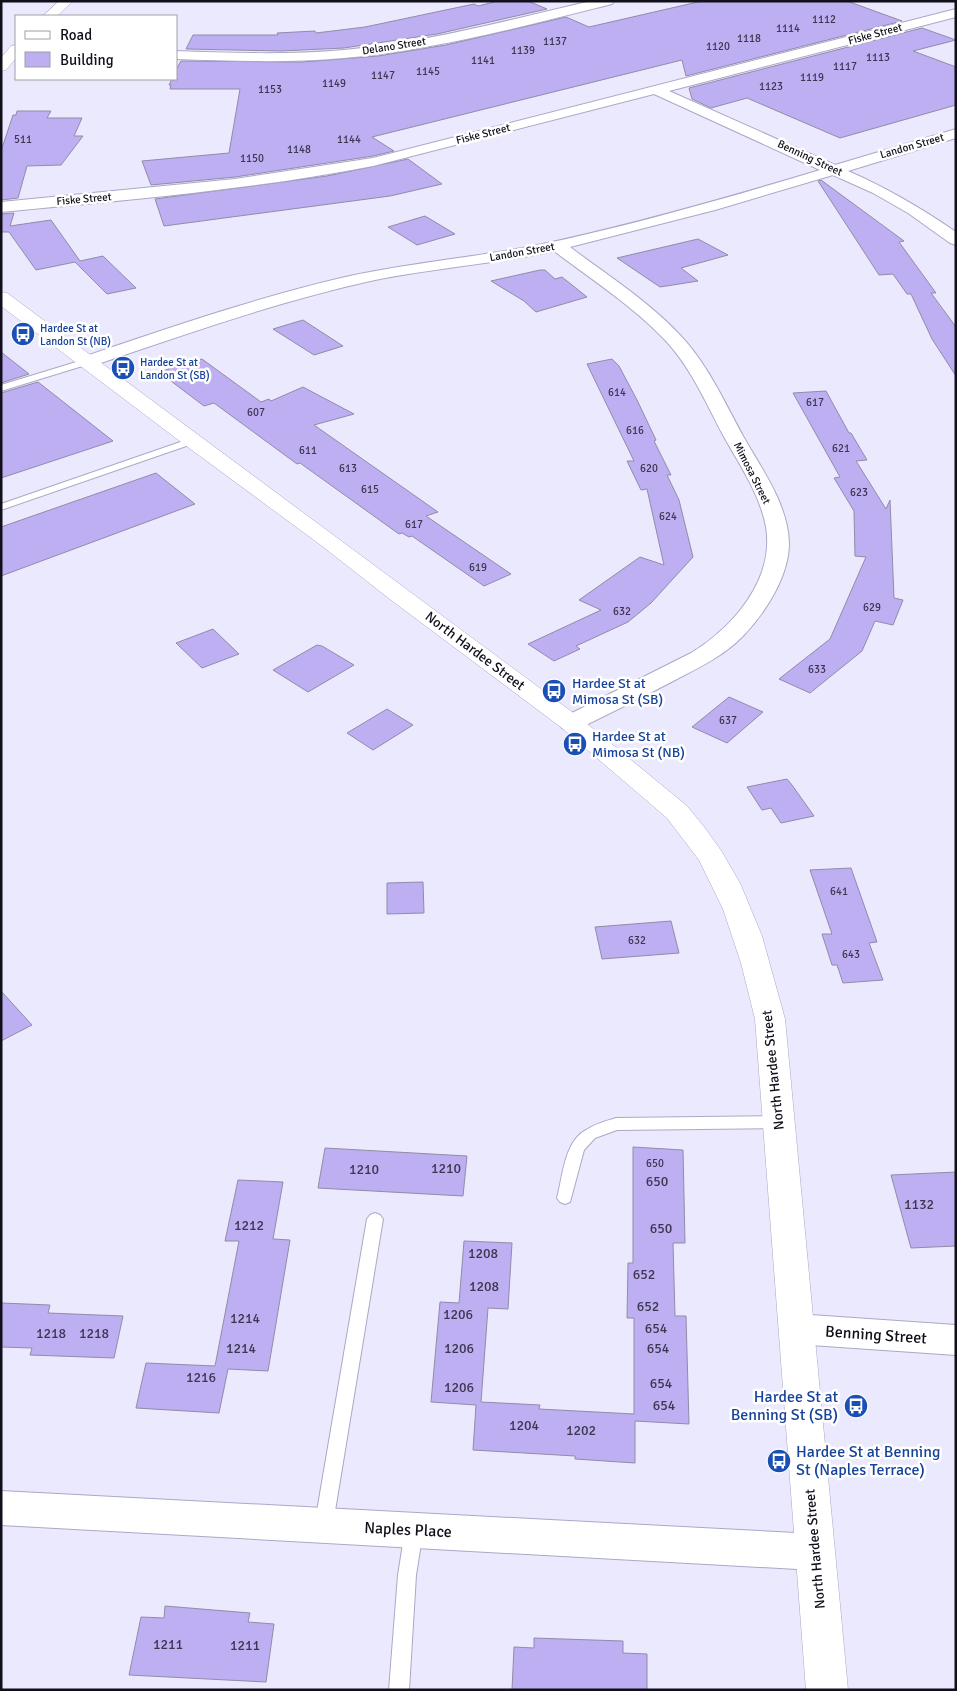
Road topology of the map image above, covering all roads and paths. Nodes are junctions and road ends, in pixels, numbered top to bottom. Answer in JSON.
{"nodes":[{"id":1,"x":67,"y":1,"type":"edge"},
{"id":2,"x":608,"y":1,"type":"edge"},
{"id":3,"x":956,"y":13,"type":"edge"},
{"id":4,"x":50,"y":15,"type":"edge"},
{"id":5,"x":15,"y":51,"type":"edge"},
{"id":6,"x":178,"y":55,"type":"edge"},
{"id":7,"x":1,"y":67,"type":"edge"},
{"id":8,"x":656,"y":90,"type":"junction"},
{"id":9,"x":956,"y":133,"type":"edge"},
{"id":10,"x":833,"y":169,"type":"junction"},
{"id":11,"x":1,"y":207,"type":"edge"},
{"id":12,"x":956,"y":240,"type":"edge"},
{"id":13,"x":558,"y":246,"type":"junction"},
{"id":14,"x":1,"y":297,"type":"edge"},
{"id":15,"x":86,"y":362,"type":"junction"},
{"id":16,"x":1,"y":388,"type":"edge"},
{"id":17,"x":192,"y":441,"type":"junction"},
{"id":18,"x":1,"y":506,"type":"edge"},
{"id":19,"x":571,"y":723,"type":"junction"},
{"id":20,"x":779,"y":1122,"type":"junction"},
{"id":21,"x":565,"y":1198,"type":"dead end"},
{"id":22,"x":375,"y":1219,"type":"dead end"},
{"id":23,"x":796,"y":1329,"type":"junction"},
{"id":24,"x":956,"y":1340,"type":"edge"},
{"id":25,"x":1,"y":1508,"type":"edge"},
{"id":26,"x":323,"y":1526,"type":"junction"},
{"id":27,"x":414,"y":1530,"type":"junction"},
{"id":28,"x":815,"y":1552,"type":"junction"},
{"id":29,"x":399,"y":1690,"type":"edge"},
{"id":30,"x":827,"y":1690,"type":"edge"}],
"edges":[{"from":1,"to":4,"type":"street"},
{"from":2,"to":6,"type":"street","name":"Delano Street"},
{"from":3,"to":8,"type":"street","name":"Fiske Street"},
{"from":5,"to":7,"type":"street"},
{"from":8,"to":10,"type":"street","name":"Benning Street"},
{"from":8,"to":11,"type":"street","name":"Fiske Street"},
{"from":9,"to":10,"type":"street","name":"Landon Street"},
{"from":10,"to":12,"type":"street","name":"Benning Street"},
{"from":10,"to":13,"type":"street","name":"Landon Street"},
{"from":13,"to":15,"type":"street","name":"Landon Street"},
{"from":13,"to":19,"type":"street","name":"Mimosa Street"},
{"from":14,"to":15,"type":"street","name":"North Hardee Street"},
{"from":15,"to":16,"type":"lane"},
{"from":15,"to":17,"type":"street","name":"North Hardee Street"},
{"from":17,"to":18,"type":"lane"},
{"from":17,"to":19,"type":"street","name":"North Hardee Street"},
{"from":19,"to":20,"type":"street","name":"North Hardee Street"},
{"from":20,"to":21,"type":"lane"},
{"from":20,"to":23,"type":"street","name":"North Hardee Street"},
{"from":22,"to":26,"type":"lane"},
{"from":23,"to":24,"type":"street","name":"Benning Street"},
{"from":23,"to":28,"type":"street","name":"North Hardee Street"},
{"from":25,"to":26,"type":"street","name":"Naples Place"},
{"from":26,"to":27,"type":"street","name":"Naples Place"},
{"from":27,"to":28,"type":"street","name":"Naples Place"},
{"from":27,"to":29,"type":"lane"},
{"from":28,"to":30,"type":"street","name":"North Hardee Street"}]}
